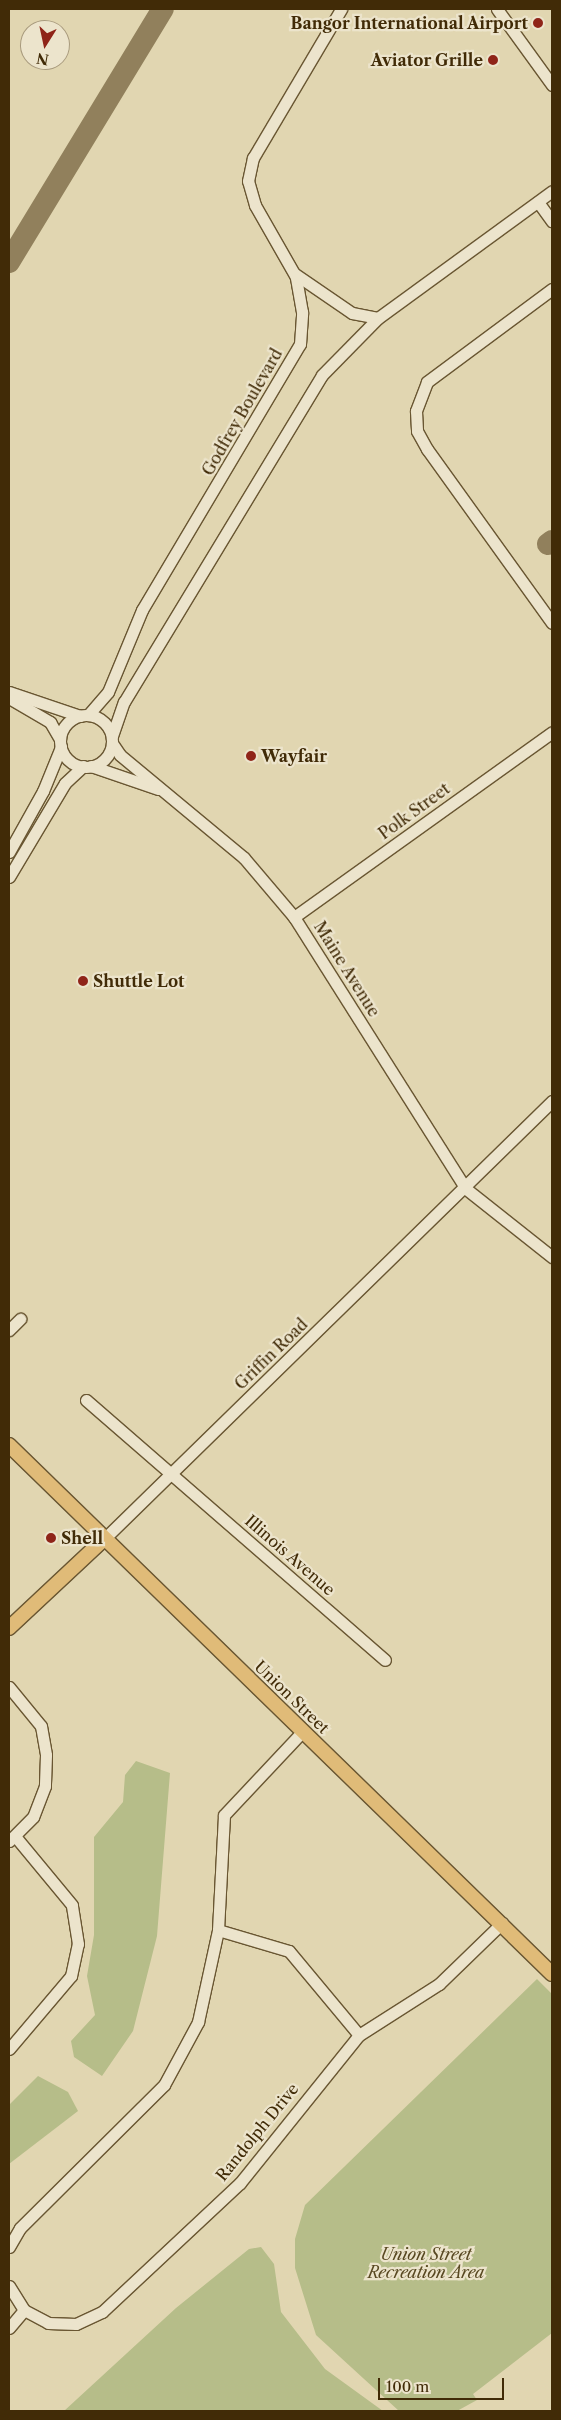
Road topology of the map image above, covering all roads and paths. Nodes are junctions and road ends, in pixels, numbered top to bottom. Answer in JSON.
{"nodes":[{"id":1,"x":341,"y":9,"type":"edge"},
{"id":2,"x":497,"y":9,"type":"edge"},
{"id":3,"x":552,"y":85,"type":"edge"},
{"id":4,"x":552,"y":190,"type":"edge"},
{"id":5,"x":538,"y":202,"type":"junction"},
{"id":6,"x":552,"y":221,"type":"edge"},
{"id":7,"x":292,"y":271,"type":"junction"},
{"id":8,"x":552,"y":289,"type":"edge"},
{"id":9,"x":378,"y":318,"type":"junction"},
{"id":10,"x":552,"y":623,"type":"edge"},
{"id":11,"x":9,"y":692,"type":"edge"},
{"id":12,"x":9,"y":698,"type":"edge"},
{"id":13,"x":84,"y":715,"type":"junction"},
{"id":14,"x":552,"y":732,"type":"edge"},
{"id":15,"x":112,"y":740,"type":"junction"},
{"id":16,"x":61,"y":743,"type":"junction"},
{"id":17,"x":87,"y":766,"type":"junction"},
{"id":18,"x":169,"y":793,"type":"junction"},
{"id":19,"x":9,"y":852,"type":"edge"},
{"id":20,"x":9,"y":877,"type":"edge"},
{"id":21,"x":294,"y":918,"type":"junction"},
{"id":22,"x":552,"y":1101,"type":"edge"},
{"id":23,"x":465,"y":1188,"type":"junction"},
{"id":24,"x":552,"y":1257,"type":"edge"},
{"id":25,"x":20,"y":1318,"type":"dead end"},
{"id":26,"x":9,"y":1330,"type":"edge"},
{"id":27,"x":86,"y":1400,"type":"dead end"},
{"id":28,"x":9,"y":1445,"type":"edge"},
{"id":29,"x":173,"y":1474,"type":"junction"},
{"id":30,"x":104,"y":1539,"type":"junction"},
{"id":31,"x":9,"y":1628,"type":"edge"},
{"id":32,"x":385,"y":1660,"type":"dead end"},
{"id":33,"x":9,"y":1687,"type":"edge"},
{"id":34,"x":302,"y":1731,"type":"junction"},
{"id":35,"x":12,"y":1839,"type":"edge"},
{"id":36,"x":502,"y":1923,"type":"junction"},
{"id":37,"x":218,"y":1930,"type":"junction"},
{"id":38,"x":552,"y":1974,"type":"edge"},
{"id":39,"x":359,"y":2035,"type":"junction"},
{"id":40,"x":9,"y":2049,"type":"edge"},
{"id":41,"x":9,"y":2247,"type":"edge"},
{"id":42,"x":9,"y":2286,"type":"edge"},
{"id":43,"x":24,"y":2310,"type":"junction"},
{"id":44,"x":9,"y":2328,"type":"edge"}],
"edges":[{"from":1,"to":7,"type":"street","name":"Godfrey Boulevard"},
{"from":2,"to":3,"type":"street"},
{"from":4,"to":5,"type":"street"},
{"from":5,"to":6,"type":"street"},
{"from":5,"to":9,"type":"street"},
{"from":7,"to":9,"type":"street"},
{"from":7,"to":13,"type":"street","name":"Godfrey Boulevard"},
{"from":8,"to":10,"type":"street"},
{"from":9,"to":15,"type":"street"},
{"from":11,"to":13,"type":"street"},
{"from":12,"to":16,"type":"street"},
{"from":13,"to":15,"type":"street"},
{"from":13,"to":16,"type":"street"},
{"from":14,"to":21,"type":"street","name":"Polk Street"},
{"from":15,"to":17,"type":"street"},
{"from":15,"to":18,"type":"street","name":"Maine Avenue"},
{"from":16,"to":17,"type":"street"},
{"from":16,"to":19,"type":"street"},
{"from":17,"to":18,"type":"street","name":"Maine Avenue"},
{"from":17,"to":20,"type":"street"},
{"from":18,"to":21,"type":"street","name":"Maine Avenue"},
{"from":21,"to":23,"type":"street","name":"Maine Avenue"},
{"from":22,"to":23,"type":"street","name":"Griffin Road"},
{"from":23,"to":24,"type":"street","name":"Maine Avenue"},
{"from":23,"to":29,"type":"street","name":"Griffin Road"},
{"from":25,"to":26,"type":"street"},
{"from":27,"to":29,"type":"street","name":"Illinois Avenue"},
{"from":28,"to":30,"type":"main road","name":"Union Street"},
{"from":29,"to":30,"type":"street","name":"Griffin Road"},
{"from":29,"to":32,"type":"street","name":"Illinois Avenue"},
{"from":30,"to":31,"type":"main road","name":"Griffin Road"},
{"from":30,"to":34,"type":"main road","name":"Union Street"},
{"from":33,"to":35,"type":"street"},
{"from":34,"to":36,"type":"main road","name":"Union Street"},
{"from":34,"to":37,"type":"street"},
{"from":35,"to":40,"type":"street"},
{"from":36,"to":38,"type":"main road","name":"Union Street"},
{"from":36,"to":39,"type":"street","name":"Randolph Drive"},
{"from":37,"to":39,"type":"street"},
{"from":37,"to":41,"type":"street"},
{"from":39,"to":43,"type":"street","name":"Randolph Drive"},
{"from":42,"to":43,"type":"street"},
{"from":43,"to":44,"type":"street"}]}
